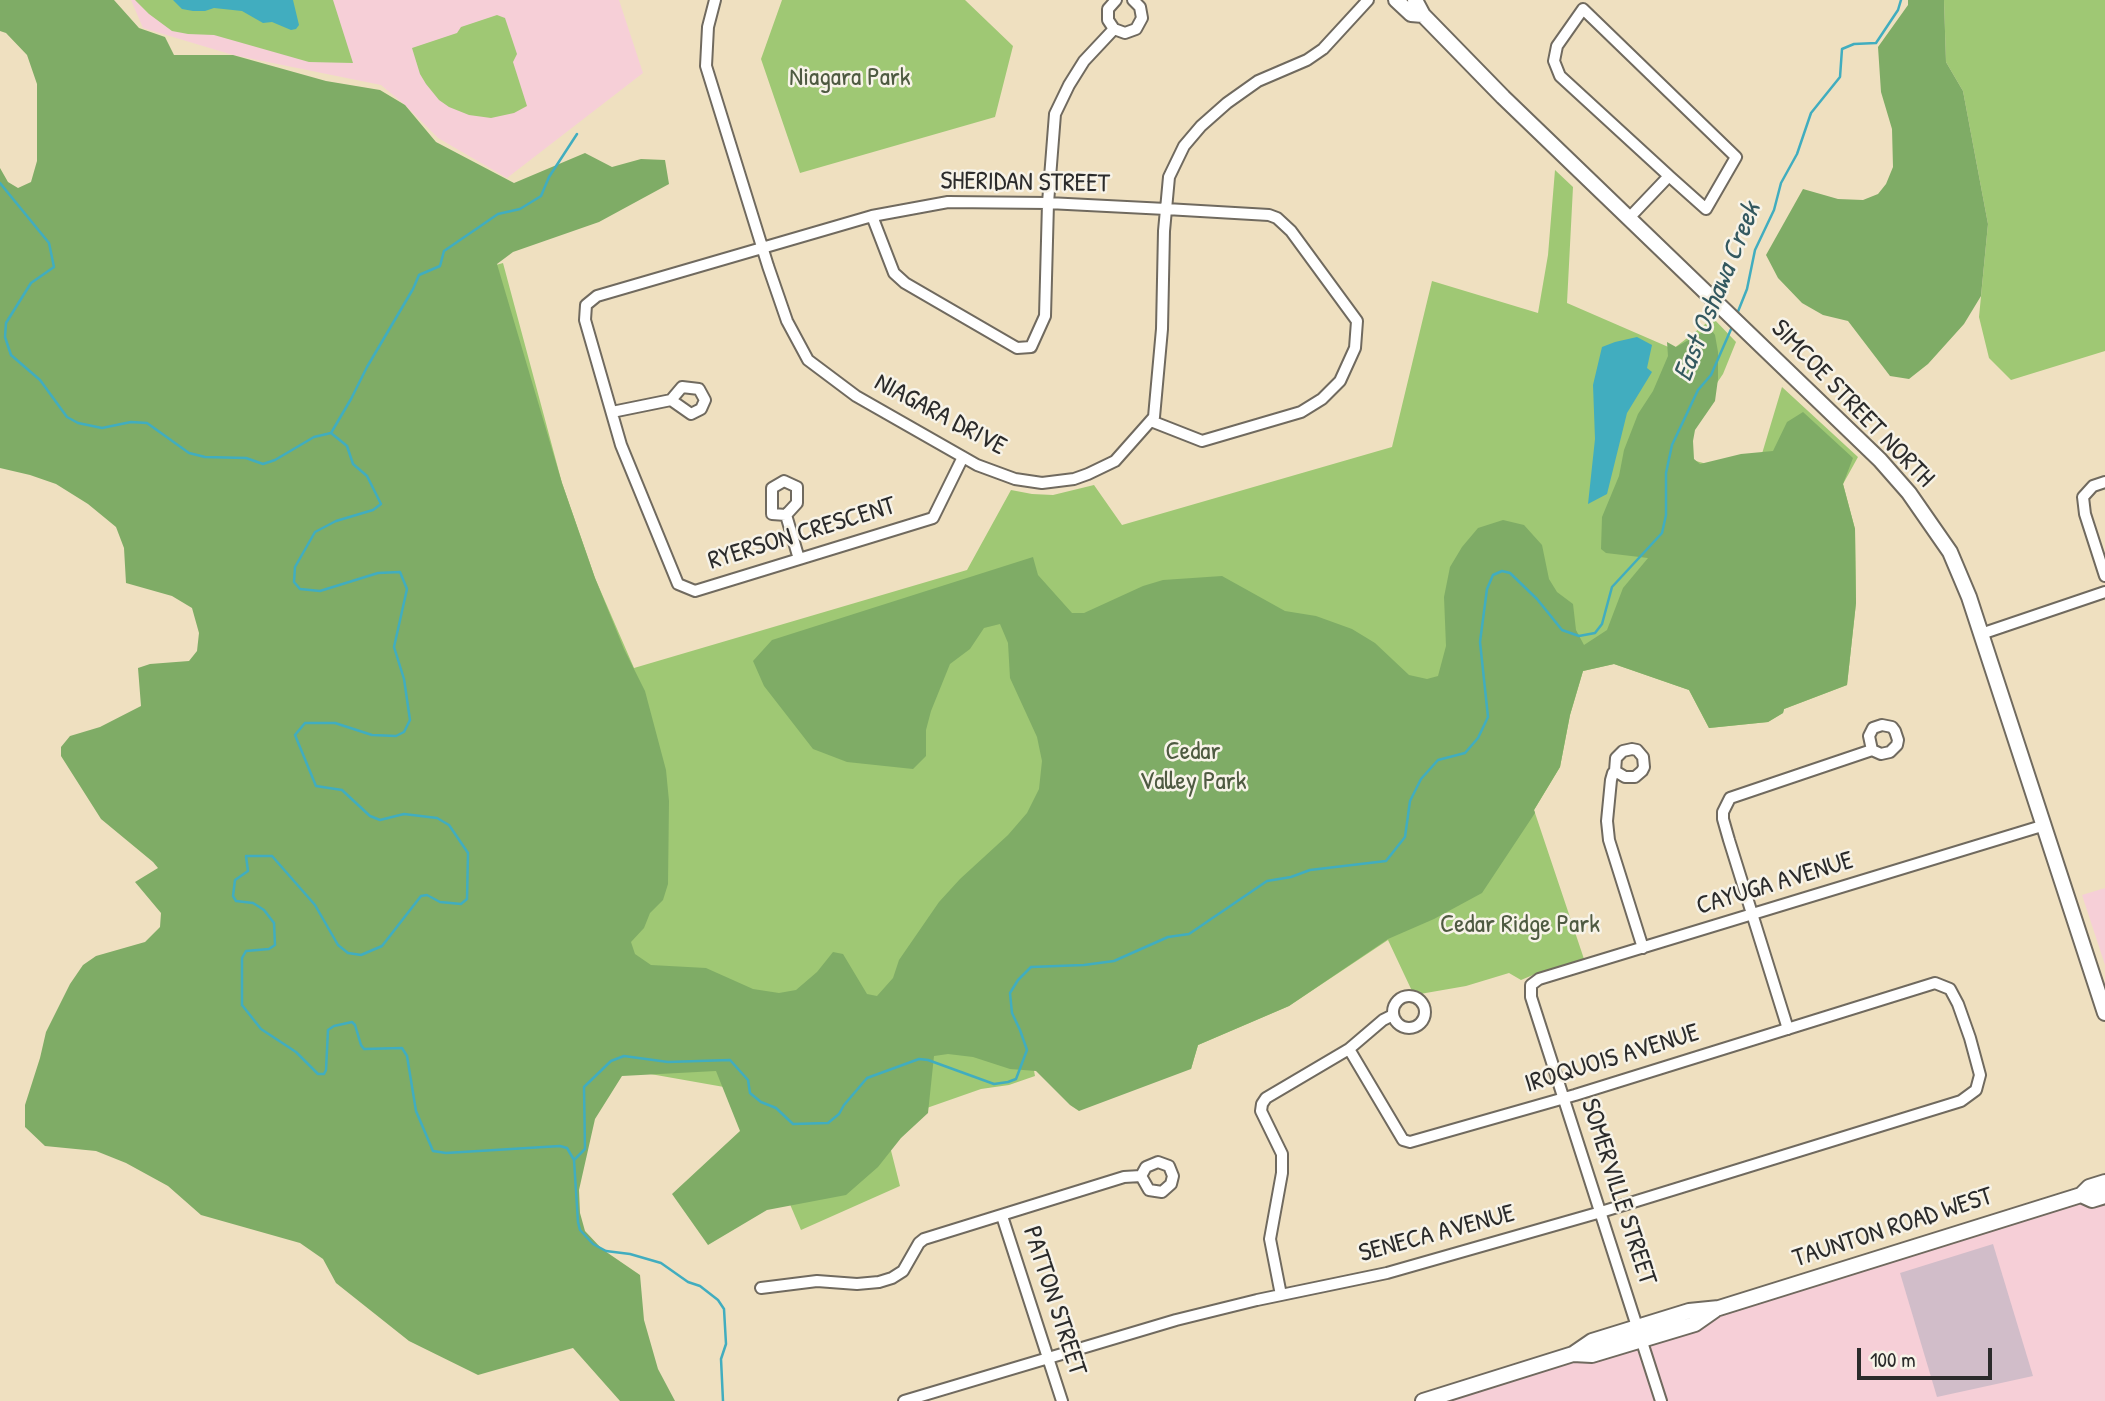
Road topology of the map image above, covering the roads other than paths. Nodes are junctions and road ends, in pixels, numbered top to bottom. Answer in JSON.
{"nodes":[{"id":1,"x":715,"y":0,"type":"edge"},
{"id":2,"x":1116,"y":0,"type":"edge"},
{"id":3,"x":1133,"y":0,"type":"edge"},
{"id":4,"x":1368,"y":0,"type":"edge"},
{"id":5,"x":1396,"y":0,"type":"edge"},
{"id":6,"x":1415,"y":0,"type":"edge"},
{"id":7,"x":1423,"y":15,"type":"junction"},
{"id":8,"x":1114,"y":29,"type":"junction"},
{"id":9,"x":1669,"y":176,"type":"junction"},
{"id":10,"x":1048,"y":203,"type":"junction"},
{"id":11,"x":1166,"y":209,"type":"junction"},
{"id":12,"x":872,"y":216,"type":"junction"},
{"id":13,"x":1629,"y":218,"type":"junction"},
{"id":14,"x":762,"y":248,"type":"junction"},
{"id":15,"x":671,"y":400,"type":"dead end"},
{"id":16,"x":612,"y":412,"type":"junction"},
{"id":17,"x":1151,"y":421,"type":"junction"},
{"id":18,"x":963,"y":457,"type":"junction"},
{"id":19,"x":2105,"y":482,"type":"edge"},
{"id":20,"x":786,"y":514,"type":"dead end"},
{"id":21,"x":799,"y":559,"type":"junction"},
{"id":22,"x":2105,"y":576,"type":"edge"},
{"id":23,"x":2105,"y":592,"type":"edge"},
{"id":24,"x":1981,"y":634,"type":"junction"},
{"id":25,"x":1872,"y":750,"type":"dead end"},
{"id":26,"x":1615,"y":771,"type":"dead end"},
{"id":27,"x":2045,"y":825,"type":"junction"},
{"id":28,"x":1753,"y":914,"type":"junction"},
{"id":29,"x":1643,"y":948,"type":"junction"},
{"id":30,"x":1531,"y":997,"type":"joint"},
{"id":31,"x":2105,"y":1013,"type":"edge"},
{"id":32,"x":1393,"y":1015,"type":"dead end"},
{"id":33,"x":1788,"y":1029,"type":"junction"},
{"id":34,"x":1349,"y":1049,"type":"junction"},
{"id":35,"x":1976,"y":1090,"type":"joint"},
{"id":36,"x":1564,"y":1098,"type":"junction"},
{"id":37,"x":1141,"y":1176,"type":"dead end"},
{"id":38,"x":2105,"y":1182,"type":"edge"},
{"id":39,"x":2081,"y":1195,"type":"junction"},
{"id":40,"x":2105,"y":1196,"type":"edge"},
{"id":41,"x":1601,"y":1212,"type":"junction"},
{"id":42,"x":1002,"y":1216,"type":"junction"},
{"id":43,"x":761,"y":1288,"type":"dead end"},
{"id":44,"x":1281,"y":1295,"type":"junction"},
{"id":45,"x":1640,"y":1334,"type":"junction"},
{"id":46,"x":1048,"y":1358,"type":"junction"},
{"id":47,"x":904,"y":1401,"type":"edge"},
{"id":48,"x":1062,"y":1401,"type":"edge"},
{"id":49,"x":1423,"y":1401,"type":"edge"},
{"id":50,"x":1661,"y":1401,"type":"edge"}],
"edges":[{"from":1,"to":14,"type":"street","name":"NIAGARA DRIVE"},
{"from":2,"to":8,"type":"street"},
{"from":3,"to":8,"type":"street"},
{"from":4,"to":11,"type":"street"},
{"from":5,"to":7,"type":"main road","name":"SIMCOE STREET NORTH"},
{"from":6,"to":7,"type":"main road","name":"SIMCOE STREET NORTH"},
{"from":7,"to":13,"type":"main road","name":"SIMCOE STREET NORTH"},
{"from":8,"to":10,"type":"street"},
{"from":9,"to":9,"type":"street"},
{"from":9,"to":13,"type":"street"},
{"from":10,"to":11,"type":"street","name":"SHERIDAN STREET"},
{"from":10,"to":12,"type":"street","name":"SHERIDAN STREET"},
{"from":10,"to":12,"type":"street"},
{"from":11,"to":17,"type":"street"},
{"from":11,"to":17,"type":"street","name":"SHERIDAN STREET"},
{"from":12,"to":14,"type":"street","name":"SHERIDAN STREET"},
{"from":13,"to":24,"type":"main road","name":"SIMCOE STREET NORTH"},
{"from":14,"to":16,"type":"street","name":"RYERSON CRESCENT"},
{"from":14,"to":18,"type":"street","name":"NIAGARA DRIVE"},
{"from":15,"to":16,"type":"street"},
{"from":16,"to":21,"type":"street","name":"RYERSON CRESCENT"},
{"from":17,"to":18,"type":"street","name":"NIAGARA DRIVE"},
{"from":18,"to":21,"type":"street","name":"RYERSON CRESCENT"},
{"from":19,"to":22,"type":"street"},
{"from":20,"to":21,"type":"street"},
{"from":23,"to":24,"type":"street"},
{"from":24,"to":27,"type":"main road","name":"SIMCOE STREET NORTH"},
{"from":25,"to":28,"type":"street"},
{"from":26,"to":29,"type":"street"},
{"from":27,"to":28,"type":"street","name":"CAYUGA AVENUE"},
{"from":27,"to":31,"type":"main road","name":"SIMCOE STREET NORTH"},
{"from":28,"to":29,"type":"street","name":"CAYUGA AVENUE"},
{"from":28,"to":33,"type":"street"},
{"from":29,"to":30,"type":"street","name":"CAYUGA AVENUE"},
{"from":30,"to":36,"type":"street","name":"SOMERVILLE STREET"},
{"from":32,"to":34,"type":"street"},
{"from":33,"to":35,"type":"street","name":"IROQUOIS AVENUE"},
{"from":33,"to":36,"type":"street","name":"IROQUOIS AVENUE"},
{"from":34,"to":36,"type":"street","name":"IROQUOIS AVENUE"},
{"from":34,"to":44,"type":"street"},
{"from":35,"to":41,"type":"street","name":"SENECA AVENUE"},
{"from":36,"to":41,"type":"street","name":"SOMERVILLE STREET"},
{"from":37,"to":42,"type":"street"},
{"from":38,"to":39,"type":"main road","name":"TAUNTON ROAD WEST"},
{"from":39,"to":40,"type":"main road","name":"TAUNTON ROAD WEST"},
{"from":39,"to":45,"type":"main road","name":"TAUNTON ROAD WEST"},
{"from":41,"to":44,"type":"street","name":"SENECA AVENUE"},
{"from":41,"to":45,"type":"street","name":"SOMERVILLE STREET"},
{"from":42,"to":43,"type":"street"},
{"from":42,"to":46,"type":"street","name":"PATTON STREET"},
{"from":44,"to":46,"type":"street","name":"SENECA AVENUE"},
{"from":45,"to":49,"type":"main road","name":"TAUNTON ROAD WEST"},
{"from":45,"to":50,"type":"street","name":"SOMERVILLE STREET"},
{"from":46,"to":47,"type":"street","name":"SENECA AVENUE"},
{"from":46,"to":48,"type":"street","name":"PATTON STREET"}]}
